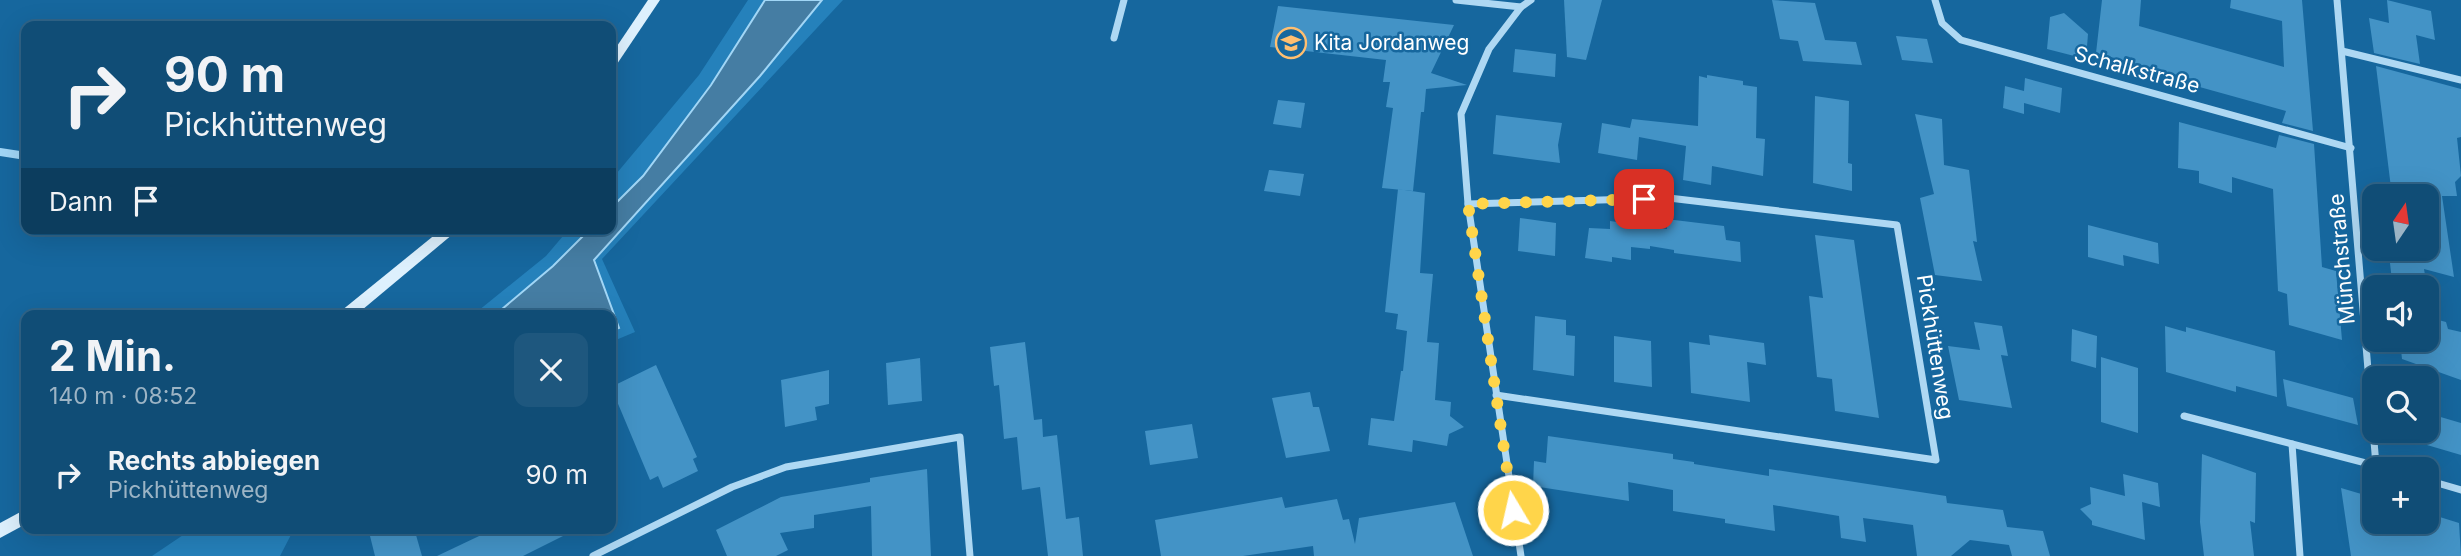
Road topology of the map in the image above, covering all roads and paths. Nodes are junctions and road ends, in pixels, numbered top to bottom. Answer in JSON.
{"nodes":[{"id":1,"x":654,"y":0,"type":"edge"},
{"id":2,"x":1124,"y":0,"type":"edge"},
{"id":3,"x":1456,"y":0,"type":"edge"},
{"id":4,"x":1531,"y":0,"type":"edge"},
{"id":5,"x":1935,"y":0,"type":"edge"},
{"id":6,"x":2337,"y":0,"type":"edge"},
{"id":7,"x":1521,"y":7,"type":"junction"},
{"id":8,"x":1114,"y":38,"type":"dead end"},
{"id":9,"x":2342,"y":51,"type":"junction"},
{"id":10,"x":616,"y":57,"type":"edge"},
{"id":11,"x":2461,"y":80,"type":"edge"},
{"id":12,"x":2351,"y":148,"type":"junction"},
{"id":13,"x":1468,"y":204,"type":"junction"},
{"id":14,"x":445,"y":235,"type":"edge"},
{"id":15,"x":352,"y":310,"type":"edge"},
{"id":16,"x":1496,"y":395,"type":"junction"},
{"id":17,"x":2184,"y":416,"type":"dead end"},
{"id":18,"x":2292,"y":444,"type":"junction"},
{"id":19,"x":2375,"y":457,"type":"edge"},
{"id":20,"x":2362,"y":462,"type":"edge"},
{"id":21,"x":2439,"y":484,"type":"edge"},
{"id":22,"x":2461,"y":490,"type":"edge"},
{"id":23,"x":21,"y":519,"type":"edge"},
{"id":24,"x":0,"y":531,"type":"edge"},
{"id":25,"x":593,"y":556,"type":"edge"},
{"id":26,"x":970,"y":556,"type":"edge"},
{"id":27,"x":1521,"y":556,"type":"edge"},
{"id":28,"x":2300,"y":556,"type":"edge"}],
"edges":[{"from":1,"to":10,"type":"street"},
{"from":2,"to":8,"type":"street"},
{"from":3,"to":7,"type":"street"},
{"from":4,"to":7,"type":"street"},
{"from":5,"to":12,"type":"street","name":"Schalkstraße"},
{"from":6,"to":9,"type":"street","name":"Münchstraße"},
{"from":7,"to":13,"type":"street"},
{"from":9,"to":11,"type":"street"},
{"from":9,"to":12,"type":"street","name":"Münchstraße"},
{"from":12,"to":19,"type":"street","name":"Münchstraße"},
{"from":13,"to":16,"type":"street"},
{"from":13,"to":16,"type":"street","name":"Pickhüttenweg"},
{"from":14,"to":15,"type":"street"},
{"from":16,"to":27,"type":"street"},
{"from":17,"to":18,"type":"street"},
{"from":18,"to":20,"type":"street"},
{"from":18,"to":28,"type":"street"},
{"from":21,"to":22,"type":"street"},
{"from":23,"to":24,"type":"street"},
{"from":25,"to":26,"type":"street"}]}
